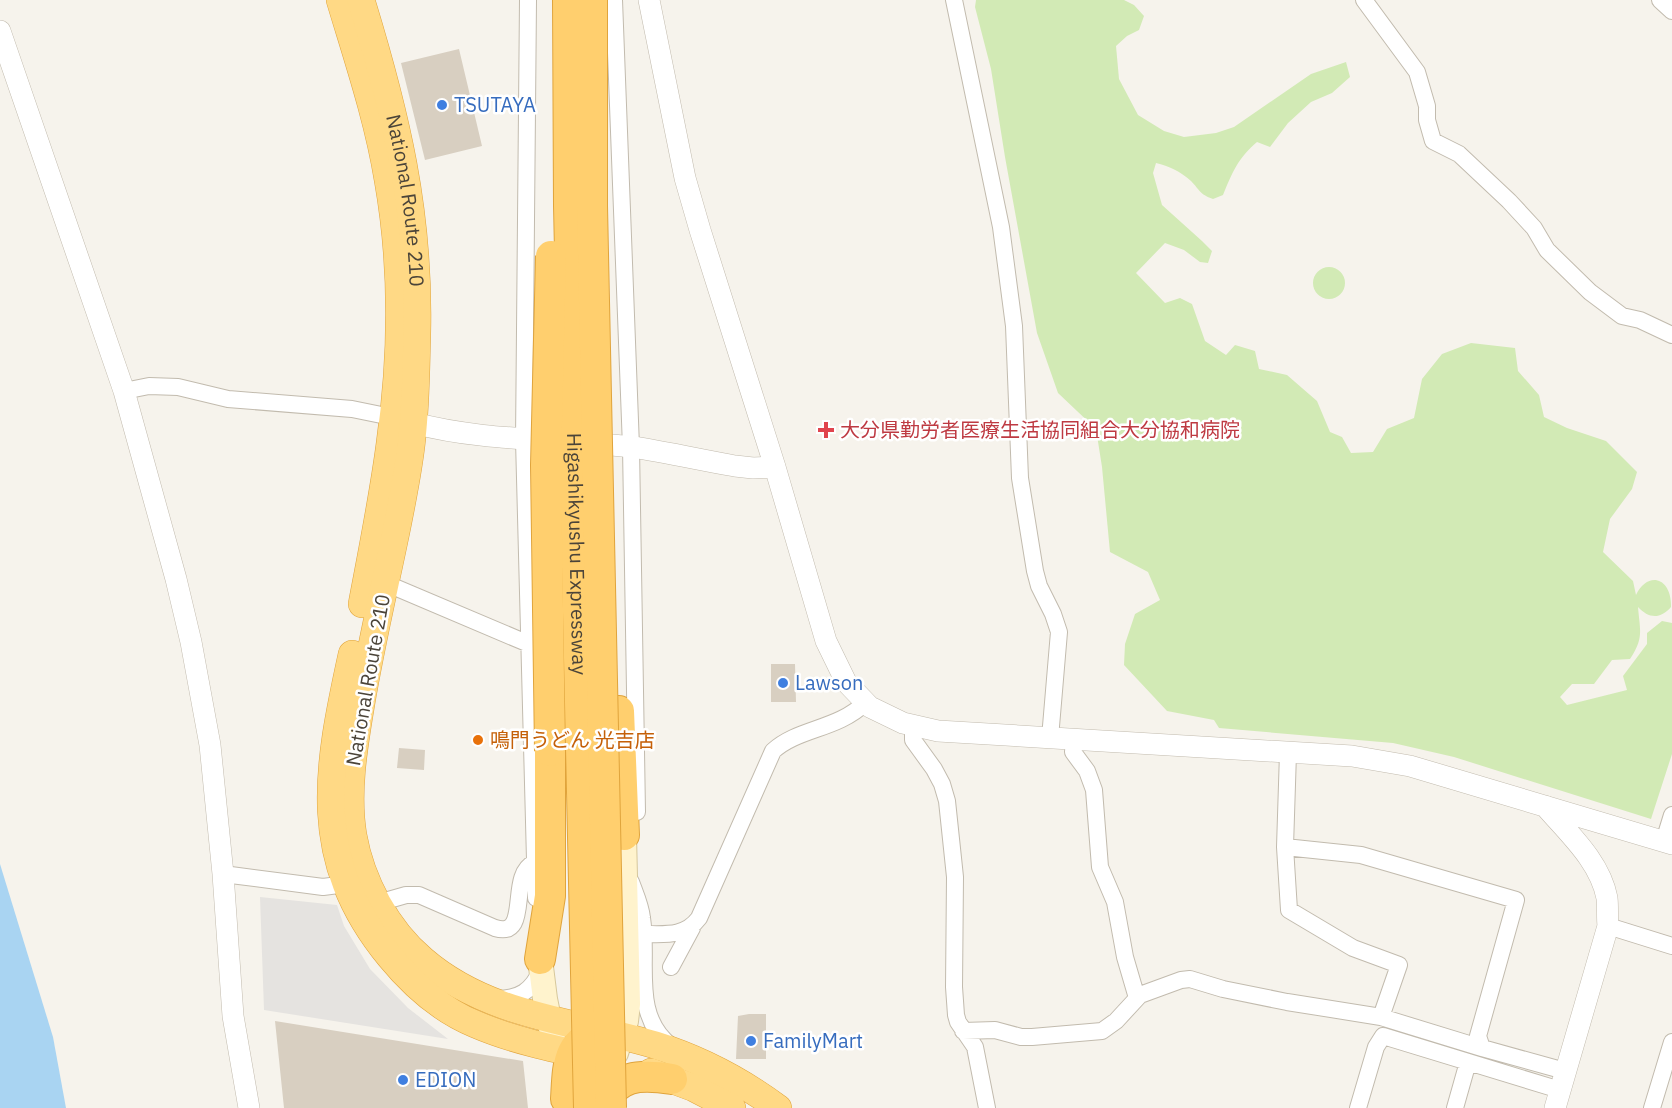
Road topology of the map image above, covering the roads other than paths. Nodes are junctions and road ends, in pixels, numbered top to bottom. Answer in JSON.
{"nodes":[{"id":1,"x":340,"y":0,"type":"edge"},
{"id":2,"x":361,"y":0,"type":"edge"},
{"id":3,"x":528,"y":0,"type":"edge"},
{"id":4,"x":558,"y":0,"type":"edge"},
{"id":5,"x":568,"y":0,"type":"edge"},
{"id":6,"x":592,"y":0,"type":"edge"},
{"id":7,"x":598,"y":0,"type":"edge"},
{"id":8,"x":614,"y":0,"type":"edge"},
{"id":9,"x":649,"y":0,"type":"edge"},
{"id":10,"x":954,"y":0,"type":"edge"},
{"id":11,"x":1364,"y":0,"type":"edge"},
{"id":12,"x":1660,"y":0,"type":"edge"},
{"id":13,"x":1672,"y":11,"type":"edge"},
{"id":14,"x":0,"y":31,"type":"edge"},
{"id":15,"x":1672,"y":335,"type":"edge"},
{"id":16,"x":124,"y":391,"type":"junction"},
{"id":17,"x":404,"y":420,"type":"junction"},
{"id":18,"x":524,"y":440,"type":"junction"},
{"id":19,"x":631,"y":447,"type":"junction"},
{"id":20,"x":775,"y":467,"type":"junction"},
{"id":21,"x":385,"y":583,"type":"junction"},
{"id":22,"x":529,"y":644,"type":"junction"},
{"id":23,"x":865,"y":703,"type":"junction"},
{"id":24,"x":913,"y":726,"type":"junction"},
{"id":25,"x":1050,"y":738,"type":"junction"},
{"id":26,"x":1074,"y":740,"type":"junction"},
{"id":27,"x":1288,"y":753,"type":"junction"},
{"id":28,"x":1545,"y":806,"type":"junction"},
{"id":29,"x":1672,"y":815,"type":"edge"},
{"id":30,"x":624,"y":835,"type":"junction"},
{"id":31,"x":1668,"y":843,"type":"edge"},
{"id":32,"x":1285,"y":847,"type":"junction"},
{"id":33,"x":534,"y":863,"type":"junction"},
{"id":34,"x":626,"y":867,"type":"junction"},
{"id":35,"x":223,"y":874,"type":"junction"},
{"id":36,"x":346,"y":884,"type":"junction"},
{"id":37,"x":378,"y":903,"type":"junction"},
{"id":38,"x":1608,"y":926,"type":"junction"},
{"id":39,"x":692,"y":928,"type":"junction"},
{"id":40,"x":644,"y":934,"type":"junction"},
{"id":41,"x":1672,"y":946,"type":"edge"},
{"id":42,"x":540,"y":964,"type":"junction"},
{"id":43,"x":671,"y":967,"type":"dead end"},
{"id":44,"x":478,"y":997,"type":"junction"},
{"id":45,"x":1137,"y":998,"type":"junction"},
{"id":46,"x":1382,"y":1017,"type":"junction"},
{"id":47,"x":549,"y":1018,"type":"junction"},
{"id":48,"x":963,"y":1031,"type":"junction"},
{"id":49,"x":1672,"y":1042,"type":"edge"},
{"id":50,"x":613,"y":1043,"type":"junction"},
{"id":51,"x":1482,"y":1048,"type":"junction"},
{"id":52,"x":564,"y":1051,"type":"junction"},
{"id":53,"x":1468,"y":1062,"type":"junction"},
{"id":54,"x":676,"y":1067,"type":"junction"},
{"id":55,"x":1560,"y":1090,"type":"edge"},
{"id":56,"x":574,"y":1105,"type":"edge"},
{"id":57,"x":249,"y":1108,"type":"edge"},
{"id":58,"x":596,"y":1108,"type":"edge"},
{"id":59,"x":601,"y":1108,"type":"edge"},
{"id":60,"x":611,"y":1108,"type":"edge"},
{"id":61,"x":732,"y":1108,"type":"edge"},
{"id":62,"x":778,"y":1108,"type":"edge"},
{"id":63,"x":987,"y":1108,"type":"edge"},
{"id":64,"x":1358,"y":1108,"type":"edge"},
{"id":65,"x":1455,"y":1108,"type":"edge"},
{"id":66,"x":1652,"y":1108,"type":"edge"}],
"edges":[{"from":1,"to":17,"type":"highway","name":"National Route 210"},
{"from":2,"to":17,"type":"highway","name":"National Route 210"},
{"from":3,"to":18,"type":"street"},
{"from":4,"to":42,"type":"highway","bridge":true},
{"from":5,"to":56,"type":"highway","name":"Higashikyushu Expressway","bridge":true},
{"from":6,"to":60,"type":"highway","name":"Higashikyushu Expressway","bridge":true},
{"from":7,"to":30,"type":"highway"},
{"from":8,"to":19,"type":"street"},
{"from":9,"to":20,"type":"street"},
{"from":10,"to":25,"type":"street"},
{"from":11,"to":15,"type":"street"},
{"from":12,"to":13,"type":"street"},
{"from":14,"to":16,"type":"street"},
{"from":16,"to":17,"type":"street"},
{"from":16,"to":35,"type":"street"},
{"from":17,"to":18,"type":"street"},
{"from":17,"to":21,"type":"highway","name":"National Route 210"},
{"from":17,"to":36,"type":"highway","name":"National Route 210"},
{"from":18,"to":19,"type":"street"},
{"from":18,"to":22,"type":"street"},
{"from":19,"to":20,"type":"street"},
{"from":19,"to":30,"type":"street"},
{"from":20,"to":23,"type":"street"},
{"from":21,"to":22,"type":"street"},
{"from":21,"to":37,"type":"highway","name":"National Route 210"},
{"from":22,"to":33,"type":"street"},
{"from":23,"to":24,"type":"street"},
{"from":23,"to":39,"type":"street"},
{"from":24,"to":25,"type":"street"},
{"from":24,"to":48,"type":"street"},
{"from":25,"to":26,"type":"street"},
{"from":26,"to":27,"type":"street"},
{"from":26,"to":45,"type":"street"},
{"from":27,"to":28,"type":"street"},
{"from":27,"to":32,"type":"street"},
{"from":28,"to":31,"type":"street"},
{"from":28,"to":38,"type":"street"},
{"from":29,"to":31,"type":"street"},
{"from":30,"to":34,"type":"main road"},
{"from":32,"to":46,"type":"street"},
{"from":32,"to":51,"type":"street"},
{"from":33,"to":37,"type":"street"},
{"from":33,"to":42,"type":"street"},
{"from":34,"to":40,"type":"street"},
{"from":34,"to":50,"type":"main road"},
{"from":35,"to":36,"type":"street"},
{"from":35,"to":57,"type":"street"},
{"from":36,"to":52,"type":"highway","name":"National Route 210"},
{"from":37,"to":44,"type":"highway","name":"National Route 210"},
{"from":38,"to":41,"type":"street"},
{"from":38,"to":55,"type":"street"},
{"from":39,"to":40,"type":"street"},
{"from":39,"to":43,"type":"street"},
{"from":40,"to":54,"type":"street"},
{"from":42,"to":44,"type":"street"},
{"from":42,"to":47,"type":"main road"},
{"from":44,"to":47,"type":"highway","name":"National Route 210"},
{"from":45,"to":46,"type":"street"},
{"from":45,"to":48,"type":"street"},
{"from":46,"to":51,"type":"street"},
{"from":47,"to":50,"type":"highway","name":"National Route 210"},
{"from":47,"to":52,"type":"main road"},
{"from":48,"to":63,"type":"street"},
{"from":49,"to":66,"type":"street"},
{"from":50,"to":52,"type":"highway"},
{"from":50,"to":54,"type":"highway","name":"National Route 210"},
{"from":50,"to":58,"type":"highway"},
{"from":51,"to":55,"type":"street"},
{"from":52,"to":56,"type":"highway"},
{"from":53,"to":55,"type":"street"},
{"from":53,"to":64,"type":"street"},
{"from":53,"to":65,"type":"street"},
{"from":54,"to":59,"type":"highway"},
{"from":54,"to":61,"type":"highway","name":"National Route 210"},
{"from":54,"to":62,"type":"highway","name":"National Route 210"}]}
